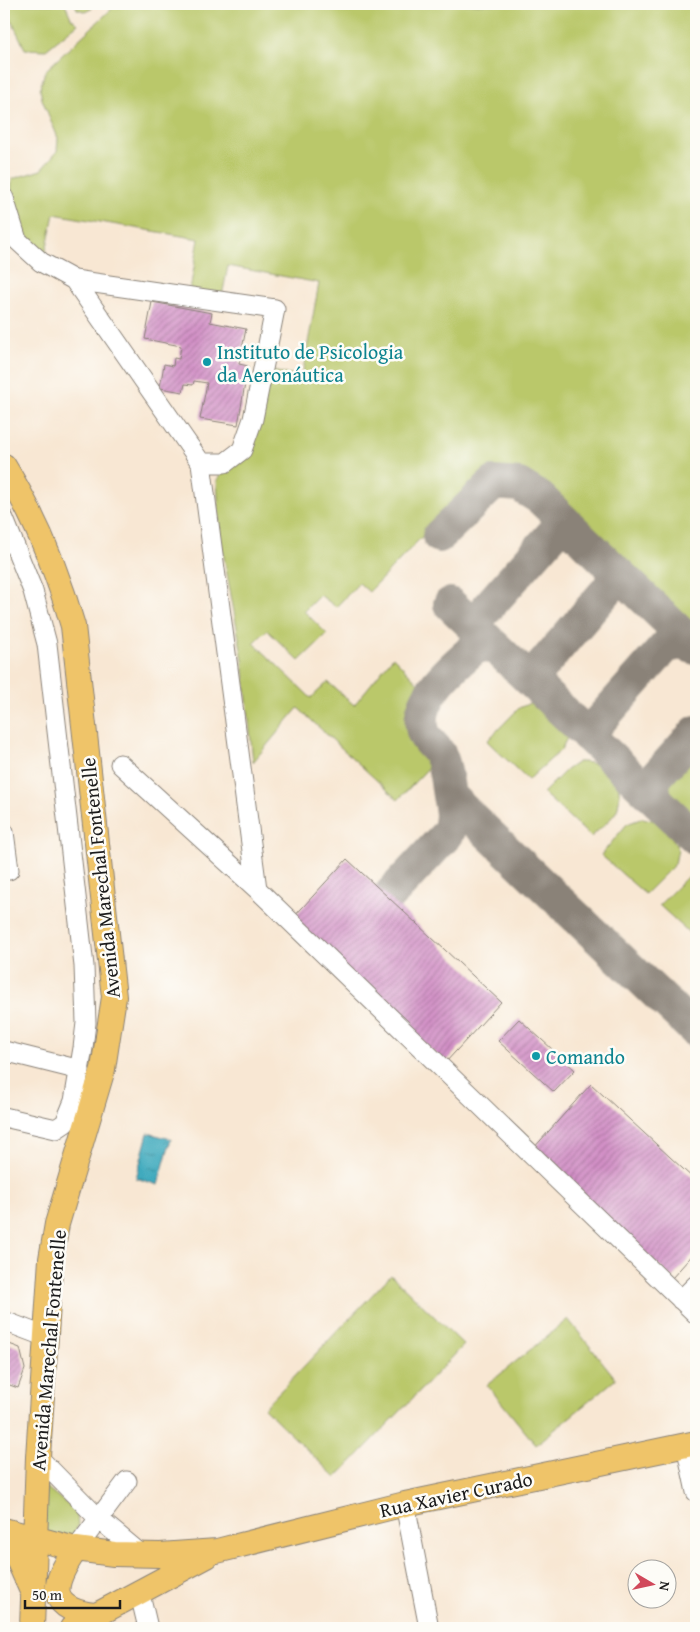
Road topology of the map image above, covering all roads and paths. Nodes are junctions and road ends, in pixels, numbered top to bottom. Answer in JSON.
{"nodes":[{"id":1,"x":4,"y":198,"type":"edge"},
{"id":2,"x":74,"y":280,"type":"junction"},
{"id":3,"x":201,"y":463,"type":"junction"},
{"id":4,"x":4,"y":466,"type":"edge"},
{"id":5,"x":4,"y":519,"type":"edge"},
{"id":6,"x":120,"y":764,"type":"dead end"},
{"id":7,"x":4,"y":832,"type":"edge"},
{"id":8,"x":9,"y":870,"type":"dead end"},
{"id":9,"x":258,"y":889,"type":"junction"},
{"id":10,"x":4,"y":1051,"type":"edge"},
{"id":11,"x":80,"y":1070,"type":"junction"},
{"id":12,"x":4,"y":1117,"type":"edge"},
{"id":13,"x":696,"y":1285,"type":"edge"},
{"id":14,"x":682,"y":1300,"type":"junction"},
{"id":15,"x":696,"y":1314,"type":"edge"},
{"id":16,"x":4,"y":1320,"type":"edge"},
{"id":17,"x":46,"y":1337,"type":"junction"},
{"id":18,"x":691,"y":1444,"type":"edge"},
{"id":19,"x":38,"y":1457,"type":"junction"},
{"id":20,"x":127,"y":1481,"type":"dead end"},
{"id":21,"x":37,"y":1490,"type":"junction"},
{"id":22,"x":696,"y":1492,"type":"edge"},
{"id":23,"x":406,"y":1504,"type":"junction"},
{"id":24,"x":100,"y":1520,"type":"junction"},
{"id":25,"x":4,"y":1528,"type":"edge"},
{"id":26,"x":4,"y":1533,"type":"edge"},
{"id":27,"x":36,"y":1538,"type":"junction"},
{"id":28,"x":76,"y":1549,"type":"junction"},
{"id":29,"x":217,"y":1551,"type":"junction"},
{"id":30,"x":142,"y":1555,"type":"junction"},
{"id":31,"x":4,"y":1564,"type":"edge"},
{"id":32,"x":139,"y":1590,"type":"junction"},
{"id":33,"x":26,"y":1597,"type":"junction"},
{"id":34,"x":94,"y":1615,"type":"junction"},
{"id":35,"x":15,"y":1628,"type":"edge"},
{"id":36,"x":32,"y":1628,"type":"edge"},
{"id":37,"x":72,"y":1628,"type":"edge"},
{"id":38,"x":148,"y":1628,"type":"edge"},
{"id":39,"x":429,"y":1628,"type":"edge"}],
"edges":[{"from":1,"to":2,"type":"street"},
{"from":2,"to":3,"type":"street"},
{"from":2,"to":3,"type":"street"},
{"from":3,"to":9,"type":"street"},
{"from":4,"to":17,"type":"main road","name":"Avenida Marechal Fontenelle"},
{"from":5,"to":11,"type":"street"},
{"from":6,"to":9,"type":"street"},
{"from":7,"to":8,"type":"street"},
{"from":9,"to":14,"type":"street"},
{"from":10,"to":11,"type":"street"},
{"from":11,"to":12,"type":"street"},
{"from":13,"to":14,"type":"street"},
{"from":14,"to":15,"type":"street"},
{"from":16,"to":17,"type":"street"},
{"from":17,"to":19,"type":"main road","name":"Avenida Marechal Fontenelle"},
{"from":18,"to":22,"type":"street"},
{"from":18,"to":23,"type":"main road","name":"Rua Xavier Curado"},
{"from":19,"to":21,"type":"main road","name":"Avenida Marechal Fontenelle"},
{"from":19,"to":24,"type":"street"},
{"from":20,"to":24,"type":"street"},
{"from":21,"to":25,"type":"main road"},
{"from":21,"to":27,"type":"main road","name":"Avenida Marechal Fontenelle"},
{"from":23,"to":29,"type":"main road","name":"Rua Xavier Curado"},
{"from":23,"to":39,"type":"street"},
{"from":24,"to":28,"type":"street"},
{"from":24,"to":30,"type":"street"},
{"from":25,"to":27,"type":"main road","name":"Rua Xavier Curado"},
{"from":26,"to":33,"type":"main road"},
{"from":27,"to":28,"type":"main road","name":"Rua Xavier Curado"},
{"from":27,"to":33,"type":"main road","name":"Avenida Marechal Fontenelle"},
{"from":28,"to":30,"type":"main road","name":"Rua Xavier Curado"},
{"from":28,"to":34,"type":"main road"},
{"from":29,"to":30,"type":"main road","name":"Rua Xavier Curado"},
{"from":29,"to":32,"type":"main road","name":"Rua Xavier Curado"},
{"from":31,"to":33,"type":"main road"},
{"from":32,"to":34,"type":"main road","name":"Rua Xavier Curado"},
{"from":32,"to":38,"type":"street"},
{"from":33,"to":35,"type":"main road"},
{"from":33,"to":36,"type":"main road"},
{"from":34,"to":37,"type":"main road","name":"Rua Xavier Curado"}]}
